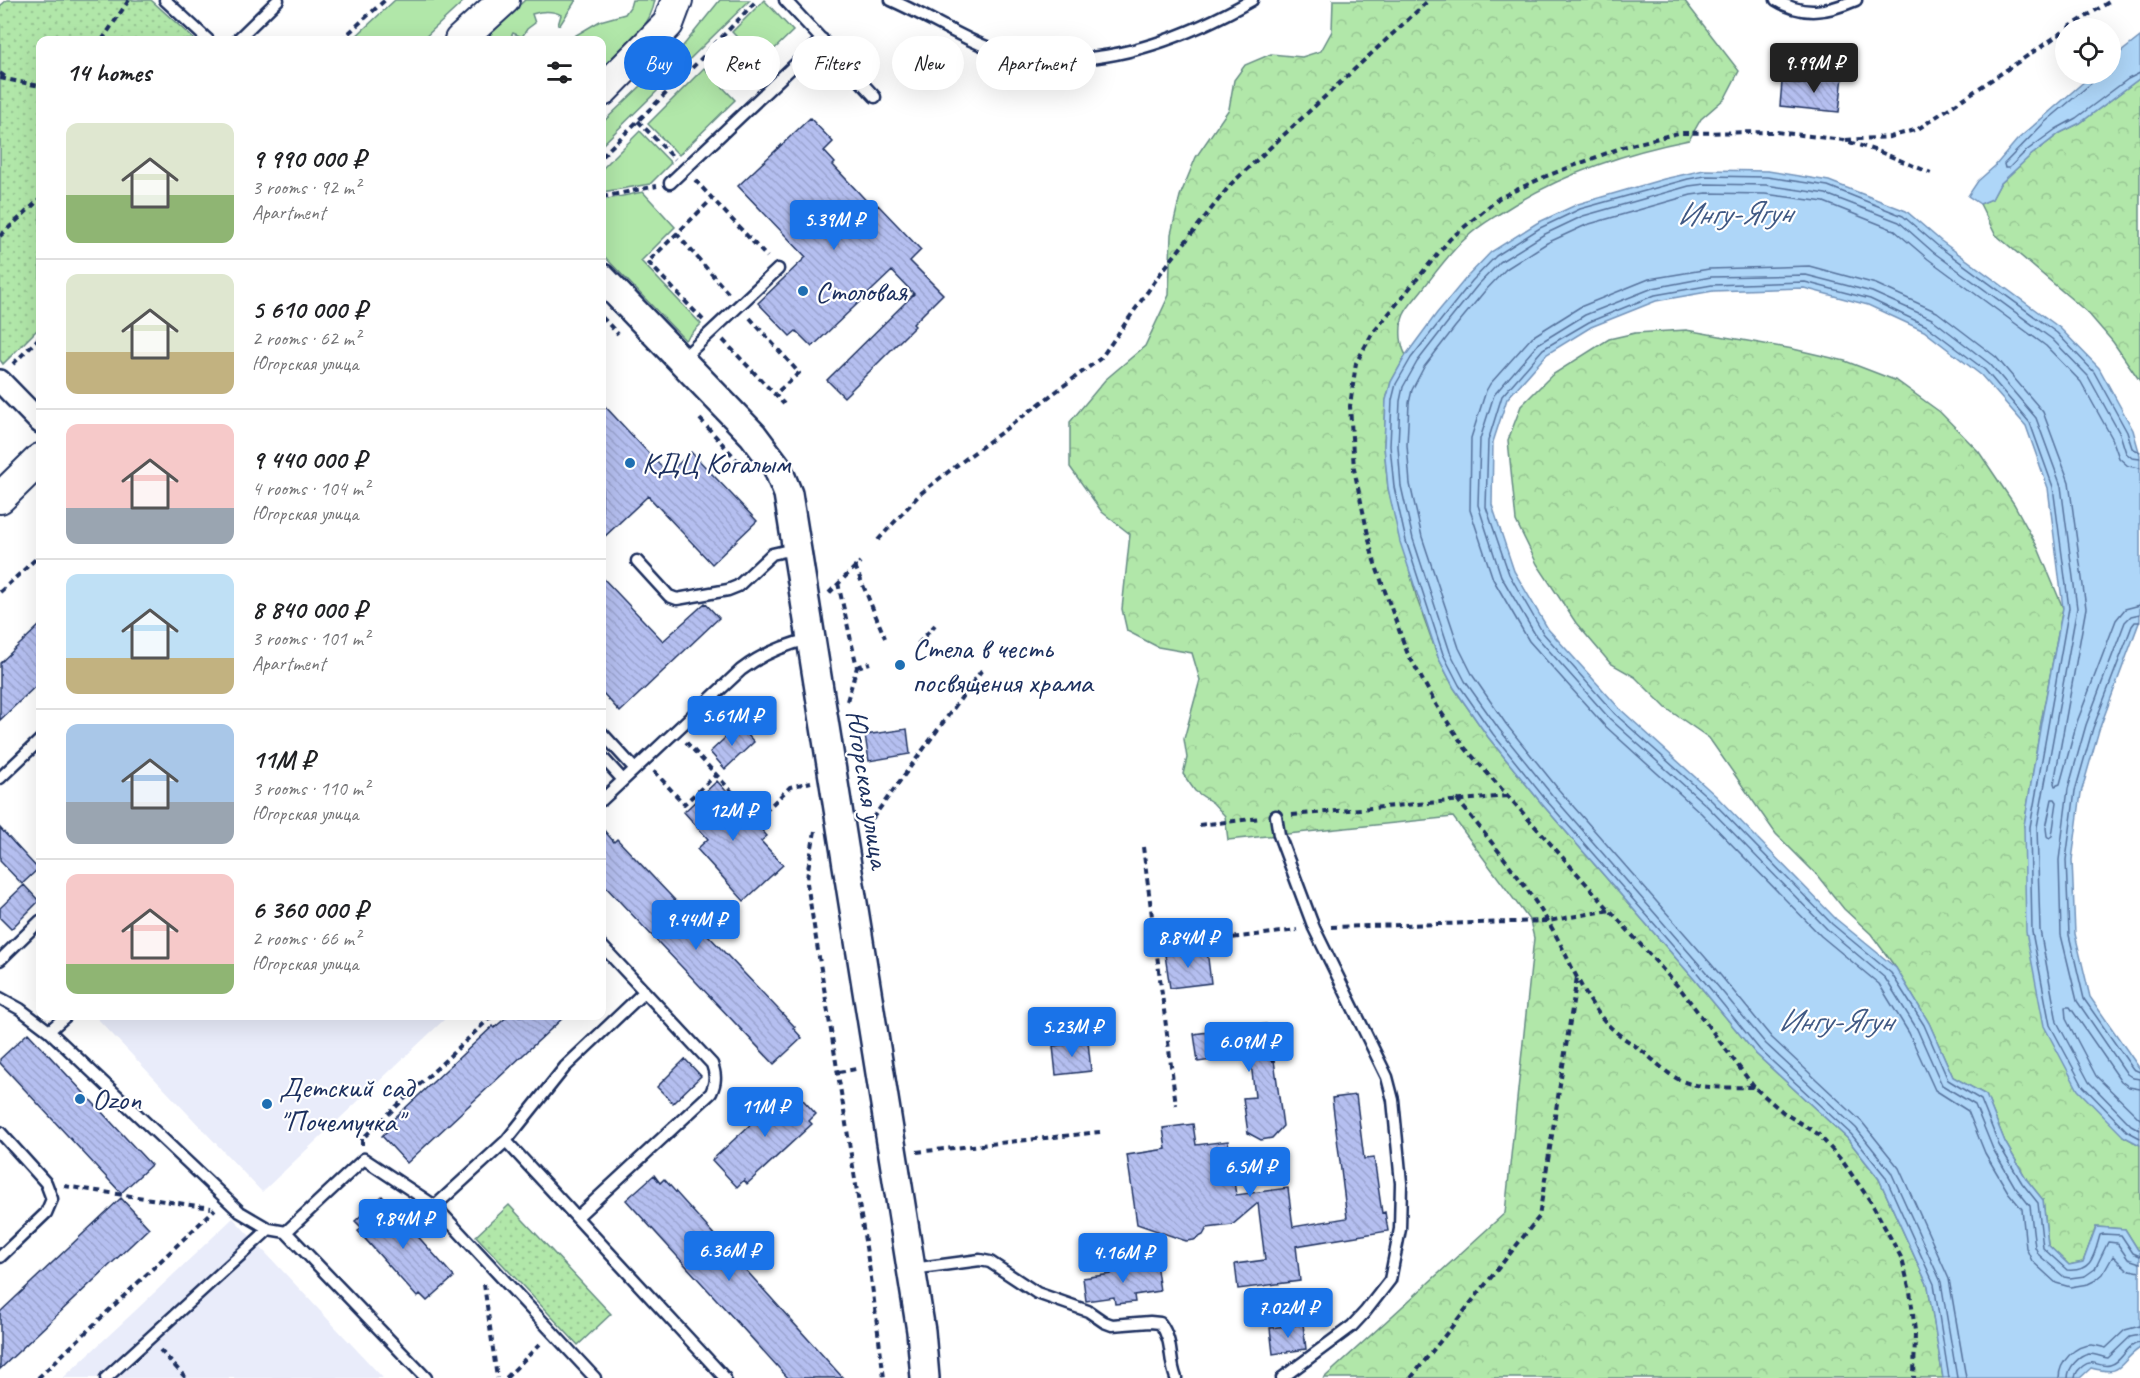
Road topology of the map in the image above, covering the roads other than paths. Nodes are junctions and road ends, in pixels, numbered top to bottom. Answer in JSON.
{"nodes":[{"id":1,"x":165,"y":0,"type":"edge"},
{"id":2,"x":278,"y":0,"type":"edge"},
{"id":3,"x":503,"y":0,"type":"edge"},
{"id":4,"x":785,"y":0,"type":"edge"},
{"id":5,"x":891,"y":0,"type":"edge"},
{"id":6,"x":1252,"y":0,"type":"edge"},
{"id":7,"x":1776,"y":0,"type":"edge"},
{"id":8,"x":1856,"y":0,"type":"edge"},
{"id":9,"x":677,"y":3,"type":"edge"},
{"id":10,"x":204,"y":36,"type":"edge"},
{"id":11,"x":241,"y":36,"type":"edge"},
{"id":12,"x":464,"y":36,"type":"edge"},
{"id":13,"x":819,"y":36,"type":"edge"},
{"id":14,"x":792,"y":68,"type":"edge"},
{"id":15,"x":606,"y":87,"type":"edge"},
{"id":16,"x":869,"y":90,"type":"edge"},
{"id":17,"x":875,"y":97,"type":"dead end"},
{"id":18,"x":670,"y":183,"type":"road end"},
{"id":19,"x":778,"y":269,"type":"road end"},
{"id":20,"x":606,"y":282,"type":"edge"},
{"id":21,"x":681,"y":360,"type":"junction"},
{"id":22,"x":4,"y":375,"type":"edge"},
{"id":23,"x":36,"y":417,"type":"edge"},
{"id":24,"x":36,"y":463,"type":"edge"},
{"id":25,"x":0,"y":498,"type":"edge"},
{"id":26,"x":798,"y":548,"type":"junction"},
{"id":27,"x":637,"y":561,"type":"dead end"},
{"id":28,"x":811,"y":639,"type":"junction"},
{"id":29,"x":606,"y":737,"type":"edge"},
{"id":30,"x":36,"y":744,"type":"edge"},
{"id":31,"x":606,"y":762,"type":"edge"},
{"id":32,"x":634,"y":768,"type":"junction"},
{"id":33,"x":0,"y":778,"type":"edge"},
{"id":34,"x":622,"y":780,"type":"junction"},
{"id":35,"x":606,"y":796,"type":"edge"},
{"id":36,"x":1276,"y":816,"type":"road end"},
{"id":37,"x":36,"y":925,"type":"edge"},
{"id":38,"x":606,"y":950,"type":"edge"},
{"id":39,"x":0,"y":960,"type":"edge"},
{"id":40,"x":644,"y":993,"type":"junction"},
{"id":41,"x":0,"y":998,"type":"edge"},
{"id":42,"x":61,"y":1020,"type":"edge"},
{"id":43,"x":49,"y":1031,"type":"junction"},
{"id":44,"x":0,"y":1132,"type":"edge"},
{"id":45,"x":506,"y":1141,"type":"junction"},
{"id":46,"x":435,"y":1206,"type":"junction"},
{"id":47,"x":577,"y":1217,"type":"junction"},
{"id":48,"x":269,"y":1229,"type":"junction"},
{"id":49,"x":286,"y":1232,"type":"junction"},
{"id":50,"x":0,"y":1257,"type":"edge"},
{"id":51,"x":911,"y":1269,"type":"junction"},
{"id":52,"x":106,"y":1378,"type":"edge"},
{"id":53,"x":426,"y":1378,"type":"edge"},
{"id":54,"x":596,"y":1378,"type":"edge"},
{"id":55,"x":725,"y":1378,"type":"edge"},
{"id":56,"x":925,"y":1378,"type":"edge"},
{"id":57,"x":1176,"y":1378,"type":"edge"},
{"id":58,"x":1282,"y":1378,"type":"edge"}],
"edges":[{"from":1,"to":10,"type":"lane"},
{"from":2,"to":11,"type":"lane"},
{"from":3,"to":12,"type":"main road"},
{"from":4,"to":13,"type":"lane"},
{"from":5,"to":6,"type":"lane"},
{"from":7,"to":8,"type":"lane"},
{"from":9,"to":15,"type":"main road"},
{"from":14,"to":18,"type":"lane"},
{"from":16,"to":17,"type":"lane"},
{"from":19,"to":21,"type":"lane"},
{"from":20,"to":21,"type":"street","name":"Югорская улица"},
{"from":21,"to":26,"type":"street","name":"Югорская улица"},
{"from":22,"to":23,"type":"street"},
{"from":24,"to":25,"type":"main road"},
{"from":26,"to":27,"type":"lane"},
{"from":26,"to":28,"type":"street","name":"Югорская улица"},
{"from":28,"to":32,"type":"lane"},
{"from":28,"to":51,"type":"street","name":"Югорская улица"},
{"from":29,"to":32,"type":"lane"},
{"from":30,"to":33,"type":"lane"},
{"from":31,"to":34,"type":"lane"},
{"from":32,"to":34,"type":"lane"},
{"from":34,"to":35,"type":"lane"},
{"from":36,"to":58,"type":"lane"},
{"from":37,"to":39,"type":"lane"},
{"from":38,"to":40,"type":"lane"},
{"from":40,"to":45,"type":"lane"},
{"from":40,"to":47,"type":"lane"},
{"from":41,"to":43,"type":"lane"},
{"from":42,"to":43,"type":"lane"},
{"from":43,"to":48,"type":"lane"},
{"from":44,"to":50,"type":"lane"},
{"from":45,"to":46,"type":"lane"},
{"from":45,"to":47,"type":"lane"},
{"from":46,"to":49,"type":"lane"},
{"from":46,"to":54,"type":"lane"},
{"from":47,"to":55,"type":"lane"},
{"from":48,"to":49,"type":"lane"},
{"from":48,"to":52,"type":"lane"},
{"from":49,"to":53,"type":"lane"},
{"from":51,"to":56,"type":"street","name":"Югорская улица"},
{"from":51,"to":57,"type":"lane"}]}
